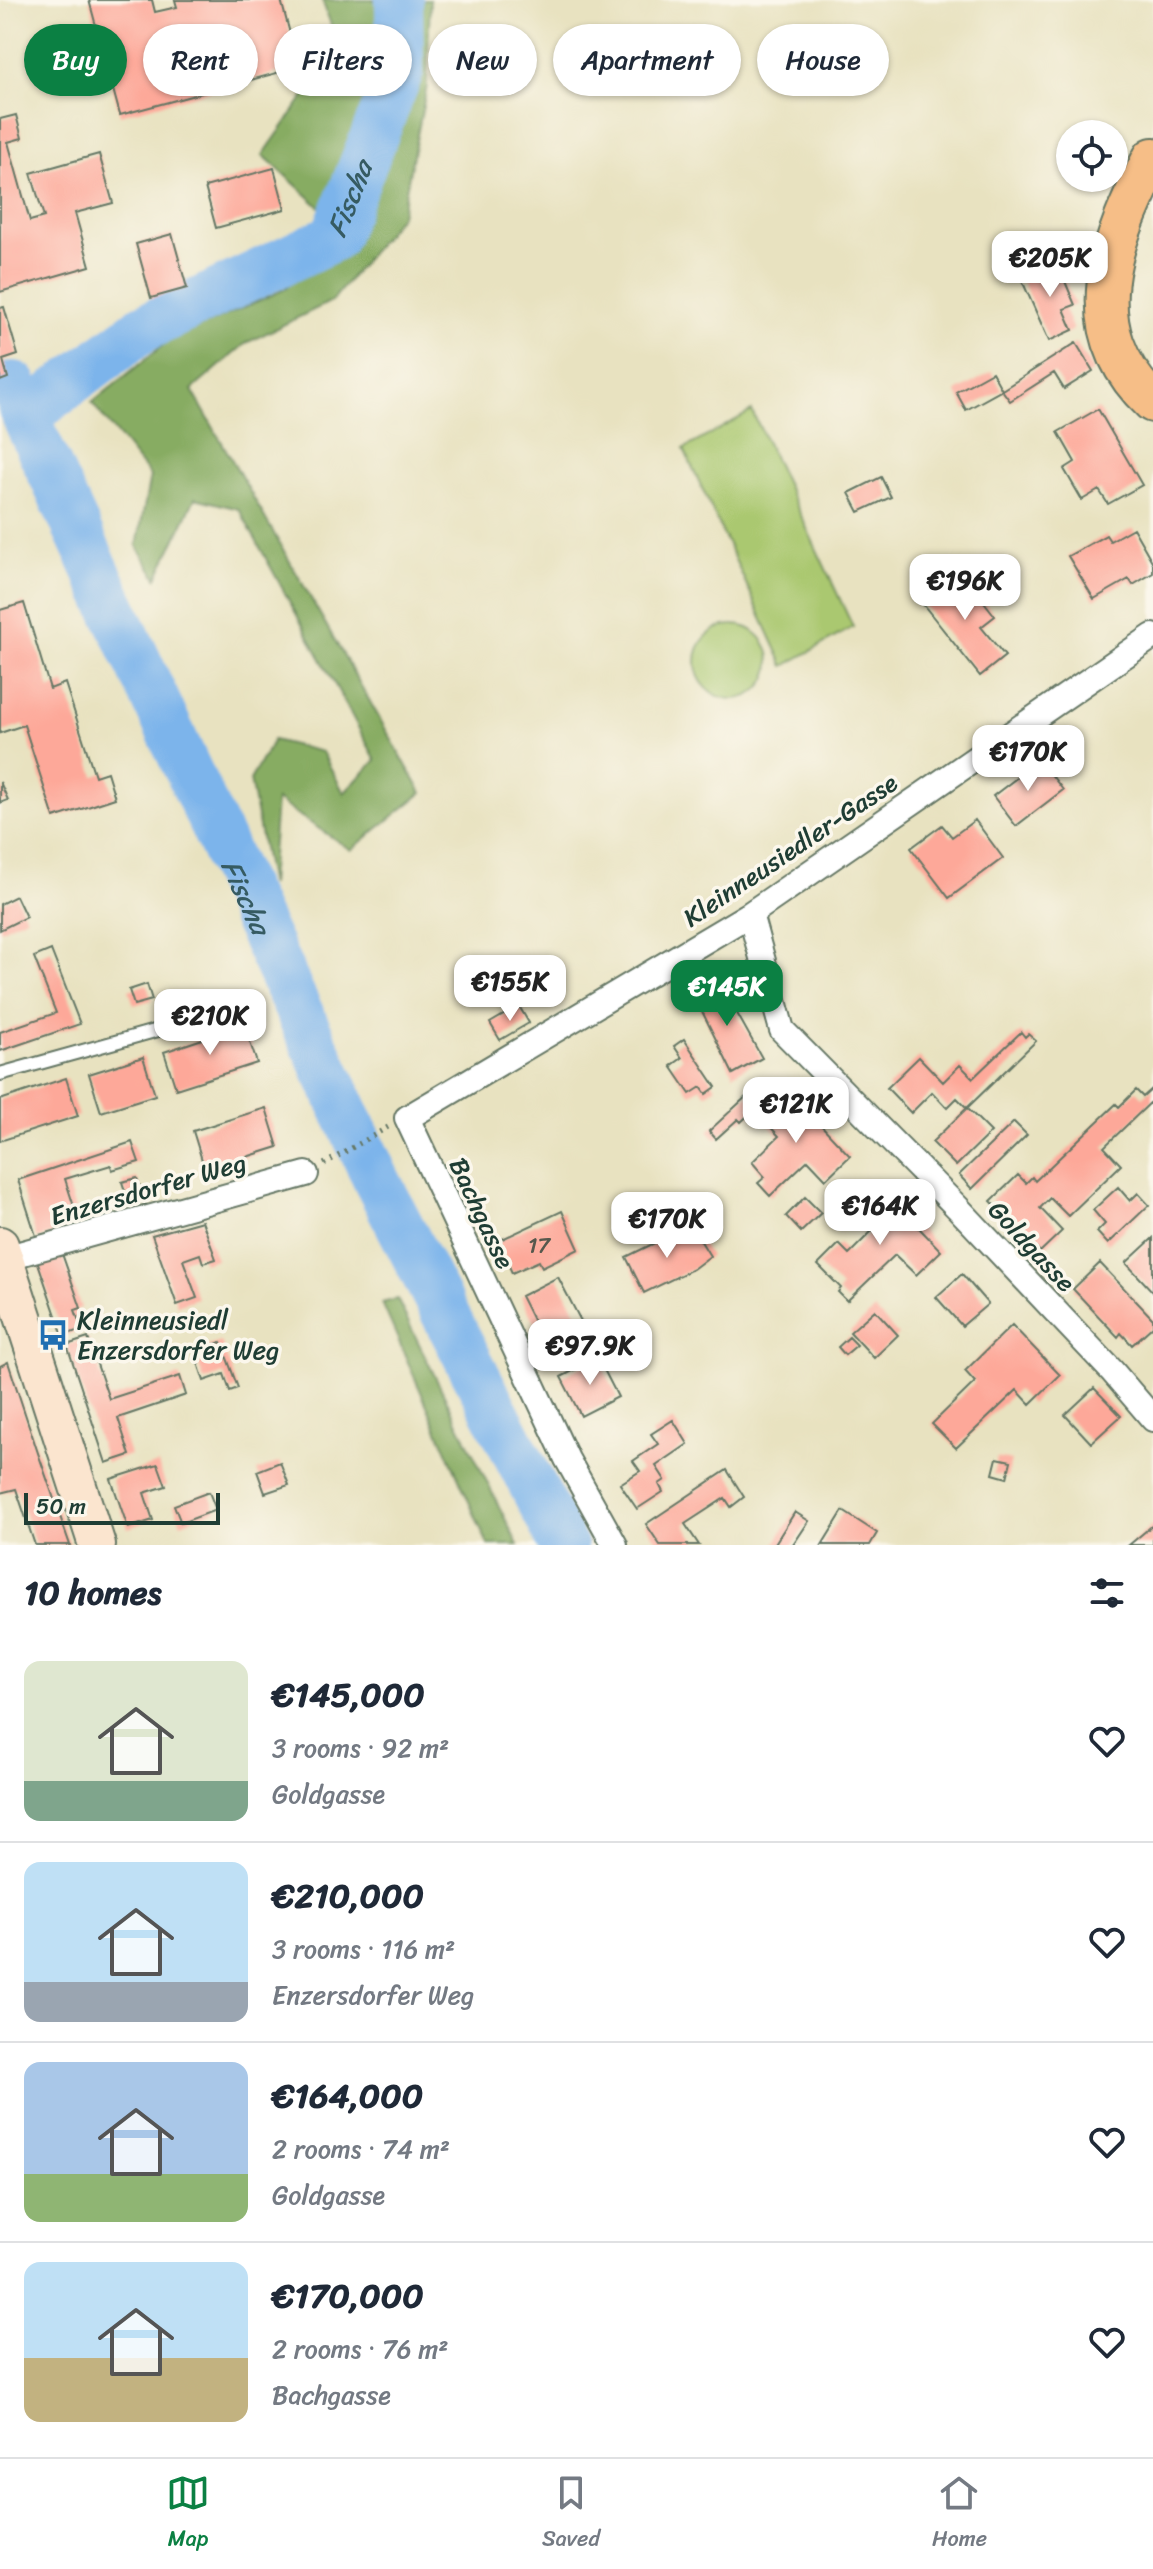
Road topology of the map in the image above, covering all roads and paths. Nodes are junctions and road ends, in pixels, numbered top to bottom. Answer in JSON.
{"nodes":[{"id":1,"x":1153,"y":158,"type":"edge"},
{"id":2,"x":1153,"y":402,"type":"edge"},
{"id":3,"x":1153,"y":636,"type":"edge"},
{"id":4,"x":750,"y":914,"type":"junction"},
{"id":5,"x":223,"y":1012,"type":"dead end"},
{"id":6,"x":0,"y":1074,"type":"edge"},
{"id":7,"x":397,"y":1123,"type":"junction"},
{"id":8,"x":333,"y":1159,"type":"dead end"},
{"id":9,"x":306,"y":1174,"type":"dead end"},
{"id":10,"x":2,"y":1252,"type":"edge"},
{"id":11,"x":1153,"y":1419,"type":"edge"},
{"id":12,"x":97,"y":1545,"type":"edge"},
{"id":13,"x":615,"y":1545,"type":"edge"}],
"edges":[{"from":1,"to":2,"type":"main road"},
{"from":3,"to":4,"type":"street","name":"Kleinneusiedler-Gasse"},
{"from":4,"to":7,"type":"street","name":"Kleinneusiedler-Gasse"},
{"from":4,"to":11,"type":"street","name":"Goldgasse"},
{"from":5,"to":6,"type":"lane"},
{"from":7,"to":8,"type":"path"},
{"from":7,"to":13,"type":"street","name":"Bachgasse"},
{"from":9,"to":10,"type":"street","name":"Enzersdorfer Weg"},
{"from":10,"to":12,"type":"main road"}]}
